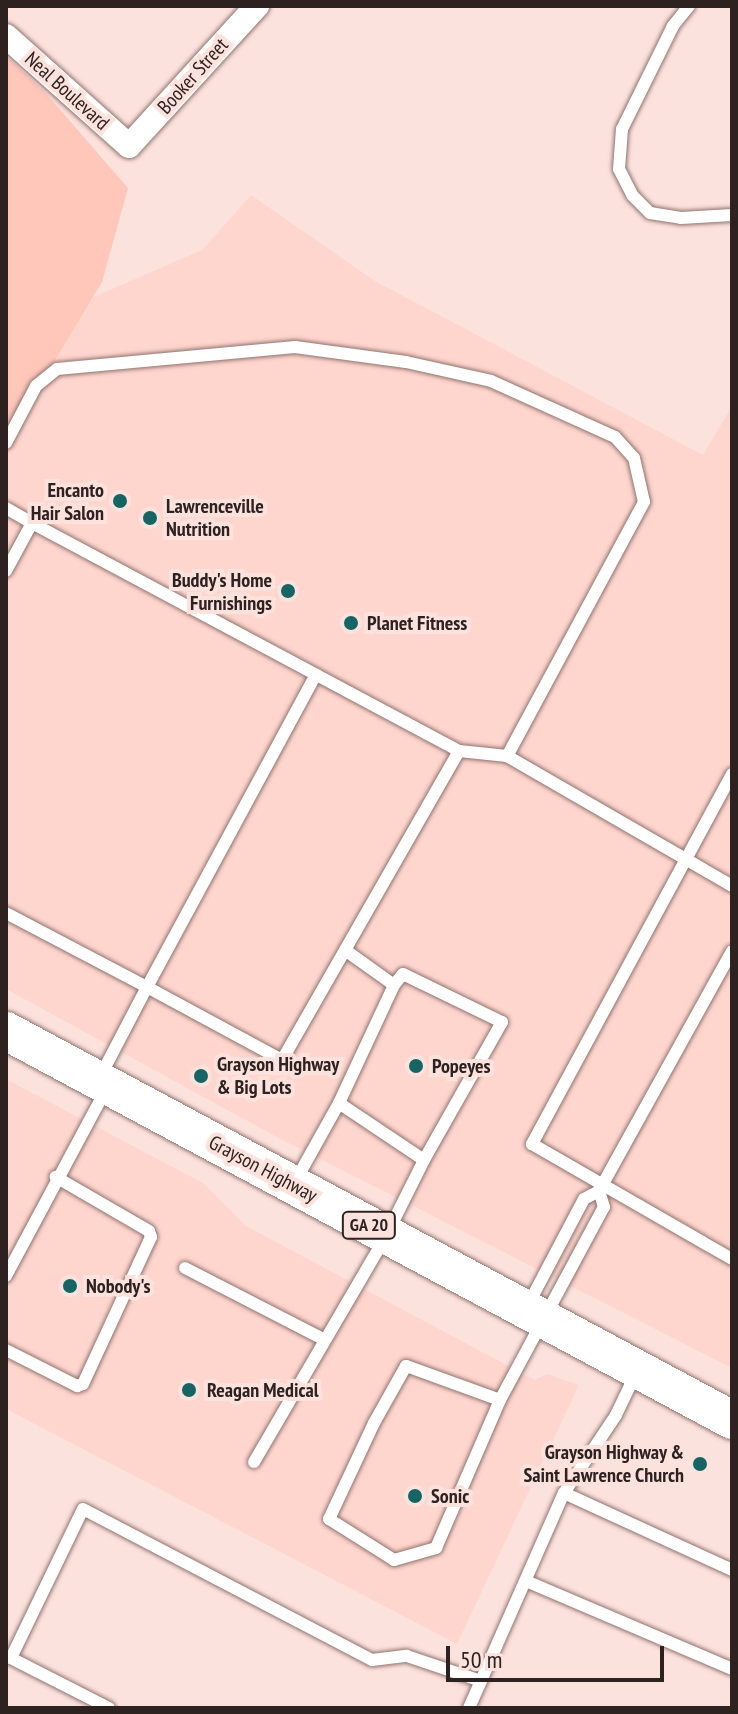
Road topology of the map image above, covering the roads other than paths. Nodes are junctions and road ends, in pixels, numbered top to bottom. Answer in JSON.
{"nodes":[{"id":1,"x":257,"y":6,"type":"edge"},
{"id":2,"x":689,"y":6,"type":"edge"},
{"id":3,"x":6,"y":36,"type":"edge"},
{"id":4,"x":129,"y":146,"type":"joint"},
{"id":5,"x":732,"y":215,"type":"edge"},
{"id":6,"x":6,"y":443,"type":"edge"},
{"id":7,"x":6,"y":508,"type":"edge"},
{"id":8,"x":32,"y":523,"type":"junction"},
{"id":9,"x":6,"y":571,"type":"edge"},
{"id":10,"x":316,"y":675,"type":"junction"},
{"id":11,"x":459,"y":751,"type":"junction"},
{"id":12,"x":507,"y":756,"type":"junction"},
{"id":13,"x":732,"y":774,"type":"edge"},
{"id":14,"x":686,"y":860,"type":"junction"},
{"id":15,"x":732,"y":886,"type":"edge"},
{"id":16,"x":6,"y":913,"type":"edge"},
{"id":17,"x":345,"y":950,"type":"junction"},
{"id":18,"x":732,"y":951,"type":"edge"},
{"id":19,"x":394,"y":985,"type":"junction"},
{"id":20,"x":147,"y":987,"type":"junction"},
{"id":21,"x":6,"y":1031,"type":"edge"},
{"id":22,"x":103,"y":1082,"type":"junction"},
{"id":23,"x":339,"y":1103,"type":"junction"},
{"id":24,"x":424,"y":1160,"type":"junction"},
{"id":25,"x":56,"y":1177,"type":"junction"},
{"id":26,"x":293,"y":1186,"type":"junction"},
{"id":27,"x":600,"y":1189,"type":"junction"},
{"id":28,"x":387,"y":1234,"type":"junction"},
{"id":29,"x":732,"y":1259,"type":"edge"},
{"id":30,"x":185,"y":1268,"type":"dead end"},
{"id":31,"x":6,"y":1276,"type":"edge"},
{"id":32,"x":535,"y":1315,"type":"junction"},
{"id":33,"x":323,"y":1339,"type":"junction"},
{"id":34,"x":6,"y":1350,"type":"edge"},
{"id":35,"x":637,"y":1370,"type":"junction"},
{"id":36,"x":500,"y":1400,"type":"junction"},
{"id":37,"x":732,"y":1420,"type":"edge"},
{"id":38,"x":254,"y":1462,"type":"dead end"},
{"id":39,"x":564,"y":1493,"type":"junction"},
{"id":40,"x":732,"y":1570,"type":"edge"},
{"id":41,"x":526,"y":1581,"type":"junction"},
{"id":42,"x":732,"y":1669,"type":"edge"},
{"id":43,"x":481,"y":1681,"type":"junction"},
{"id":44,"x":109,"y":1708,"type":"edge"},
{"id":45,"x":469,"y":1708,"type":"edge"}],
"edges":[{"from":1,"to":4,"type":"street","name":"Booker Street"},
{"from":2,"to":5,"type":"lane"},
{"from":3,"to":4,"type":"street","name":"Neal Boulevard"},
{"from":6,"to":12,"type":"lane"},
{"from":7,"to":8,"type":"lane"},
{"from":8,"to":9,"type":"lane"},
{"from":8,"to":10,"type":"lane"},
{"from":10,"to":11,"type":"lane"},
{"from":10,"to":20,"type":"lane"},
{"from":11,"to":12,"type":"lane"},
{"from":11,"to":17,"type":"lane"},
{"from":12,"to":14,"type":"lane"},
{"from":13,"to":14,"type":"lane"},
{"from":14,"to":15,"type":"lane"},
{"from":14,"to":27,"type":"lane"},
{"from":16,"to":20,"type":"lane"},
{"from":17,"to":19,"type":"lane"},
{"from":17,"to":20,"type":"lane"},
{"from":18,"to":27,"type":"lane"},
{"from":19,"to":23,"type":"lane"},
{"from":19,"to":24,"type":"lane"},
{"from":20,"to":22,"type":"lane"},
{"from":21,"to":22,"type":"main road","name":"Grayson Highway","number":"GA 20"},
{"from":22,"to":25,"type":"lane"},
{"from":22,"to":26,"type":"main road","name":"Grayson Highway","number":"GA 20"},
{"from":23,"to":24,"type":"lane"},
{"from":23,"to":26,"type":"lane"},
{"from":24,"to":28,"type":"lane"},
{"from":25,"to":31,"type":"lane"},
{"from":25,"to":34,"type":"lane"},
{"from":26,"to":28,"type":"main road","name":"Grayson Highway","number":"GA 20"},
{"from":27,"to":29,"type":"lane"},
{"from":27,"to":32,"type":"lane"},
{"from":27,"to":32,"type":"lane"},
{"from":28,"to":32,"type":"main road","name":"Grayson Highway","number":"GA 20"},
{"from":28,"to":33,"type":"lane"},
{"from":30,"to":33,"type":"lane"},
{"from":32,"to":35,"type":"main road","name":"Grayson Highway","number":"GA 20"},
{"from":32,"to":36,"type":"lane"},
{"from":33,"to":38,"type":"lane"},
{"from":35,"to":37,"type":"main road","name":"Grayson Highway","number":"GA 20"},
{"from":35,"to":39,"type":"lane"},
{"from":36,"to":36,"type":"lane"},
{"from":39,"to":40,"type":"lane"},
{"from":39,"to":41,"type":"lane"},
{"from":41,"to":42,"type":"lane"},
{"from":41,"to":43,"type":"lane"},
{"from":43,"to":44,"type":"lane"},
{"from":43,"to":45,"type":"lane"}]}
